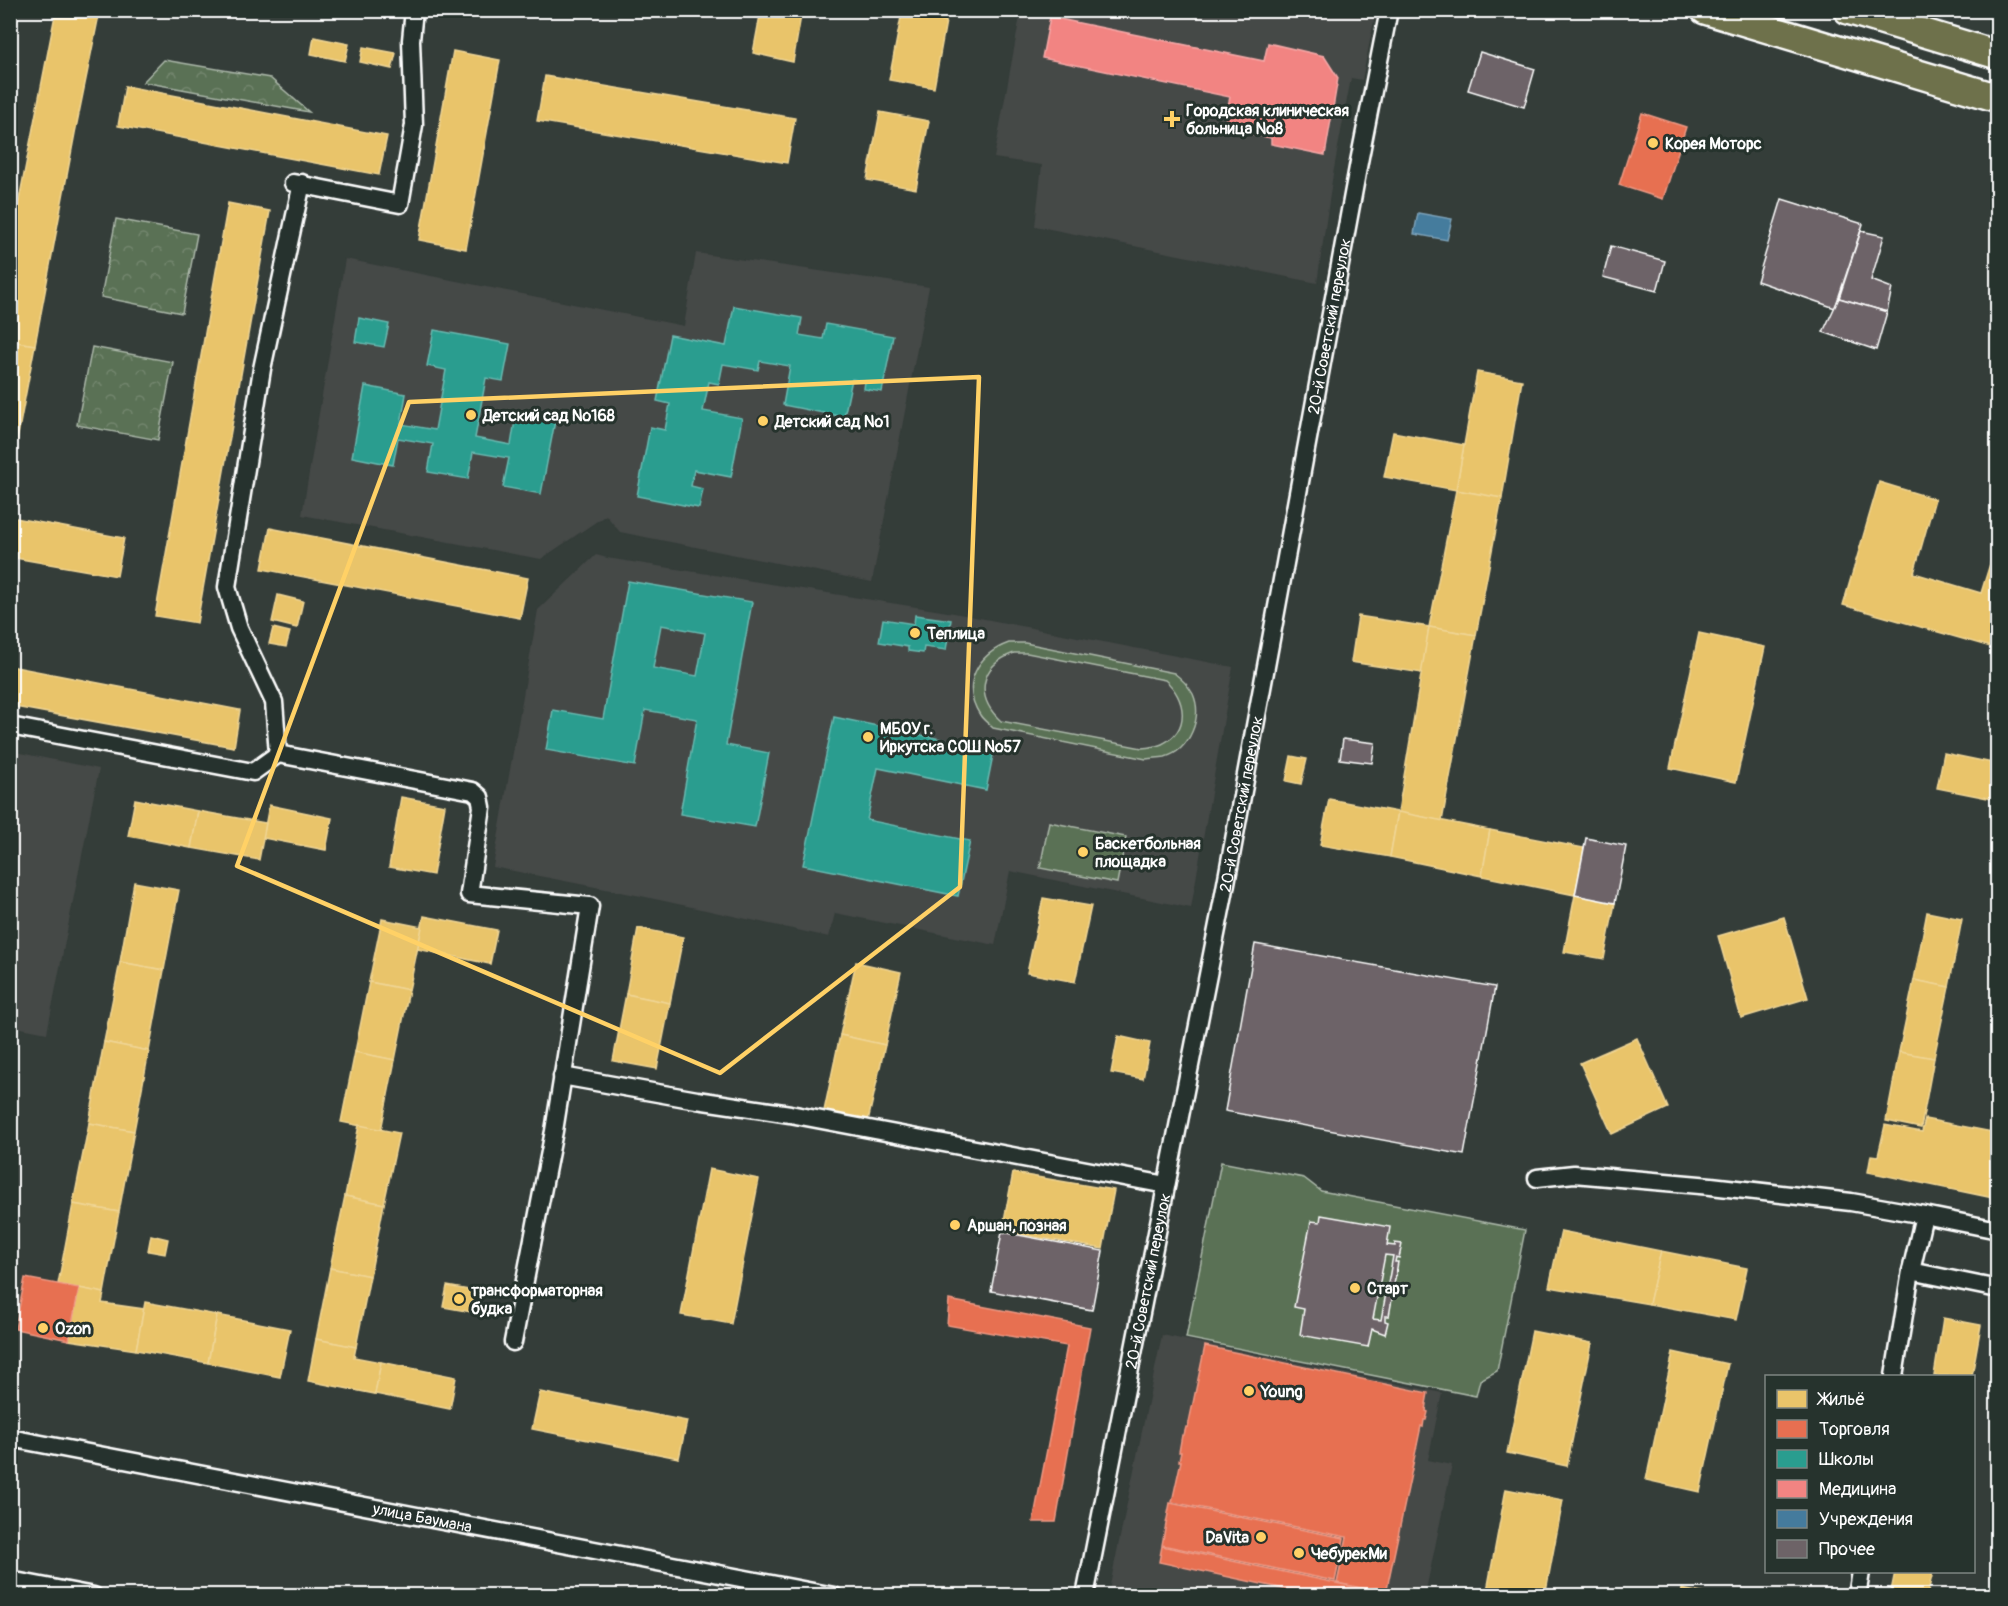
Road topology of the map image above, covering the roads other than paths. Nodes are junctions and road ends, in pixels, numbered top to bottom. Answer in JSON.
{"nodes":[{"id":1,"x":414,"y":10,"type":"edge"},
{"id":2,"x":1389,"y":10,"type":"edge"},
{"id":3,"x":1705,"y":10,"type":"edge"},
{"id":4,"x":1848,"y":10,"type":"edge"},
{"id":5,"x":1998,"y":56,"type":"edge"},
{"id":6,"x":1998,"y":98,"type":"edge"},
{"id":7,"x":10,"y":726,"type":"edge"},
{"id":8,"x":278,"y":754,"type":"junction"},
{"id":9,"x":562,"y":1076,"type":"junction"},
{"id":10,"x":1537,"y":1178,"type":"dead end"},
{"id":11,"x":1166,"y":1185,"type":"junction"},
{"id":12,"x":1924,"y":1215,"type":"junction"},
{"id":13,"x":1998,"y":1230,"type":"edge"},
{"id":14,"x":1911,"y":1271,"type":"junction"},
{"id":15,"x":1998,"y":1289,"type":"edge"},
{"id":16,"x":513,"y":1342,"type":"dead end"},
{"id":17,"x":1894,"y":1375,"type":"edge"},
{"id":18,"x":10,"y":1438,"type":"edge"},
{"id":19,"x":1861,"y":1573,"type":"edge"},
{"id":20,"x":10,"y":1580,"type":"edge"},
{"id":21,"x":94,"y":1596,"type":"edge"},
{"id":22,"x":834,"y":1596,"type":"edge"},
{"id":23,"x":1085,"y":1596,"type":"edge"},
{"id":24,"x":1857,"y":1596,"type":"edge"}],
"edges":[{"from":1,"to":8,"type":"street"},
{"from":2,"to":11,"type":"street","name":"20-й Советский переулок"},
{"from":3,"to":6,"type":"main road"},
{"from":4,"to":5,"type":"main road"},
{"from":7,"to":8,"type":"street"},
{"from":8,"to":9,"type":"street"},
{"from":9,"to":11,"type":"street"},
{"from":9,"to":16,"type":"street"},
{"from":10,"to":12,"type":"street"},
{"from":11,"to":23,"type":"street","name":"20-й Советский переулок"},
{"from":12,"to":13,"type":"street"},
{"from":12,"to":14,"type":"street"},
{"from":14,"to":15,"type":"street"},
{"from":14,"to":17,"type":"street"},
{"from":18,"to":22,"type":"street","name":"улица Баумана"},
{"from":19,"to":24,"type":"street"},
{"from":20,"to":21,"type":"street"}]}
